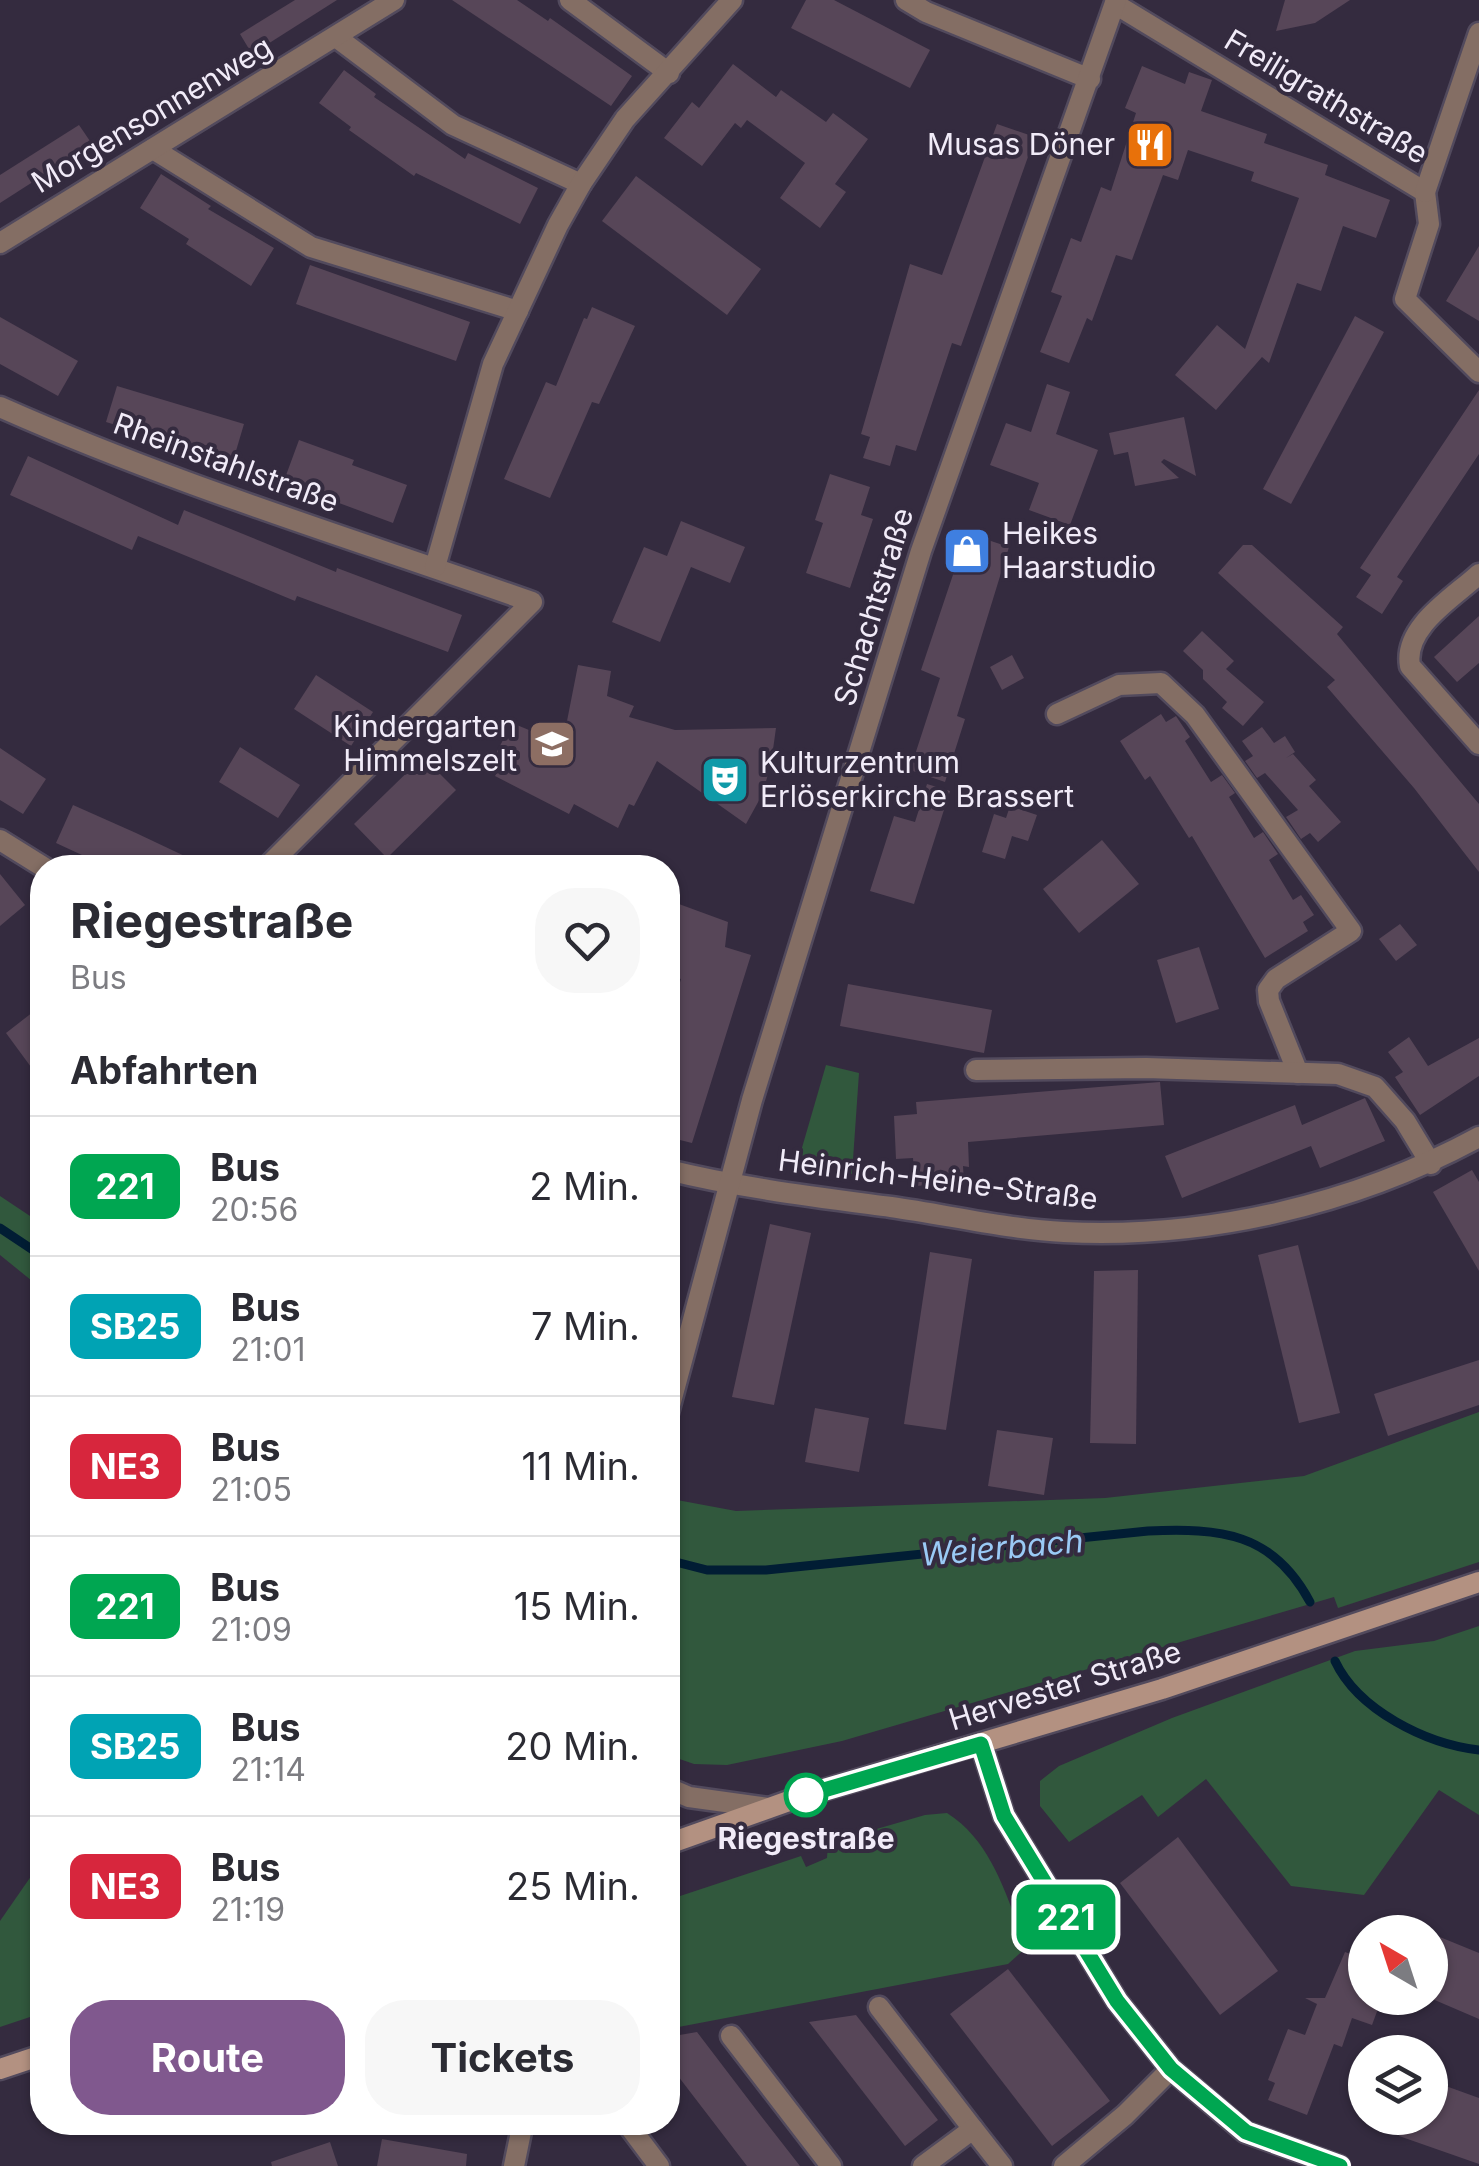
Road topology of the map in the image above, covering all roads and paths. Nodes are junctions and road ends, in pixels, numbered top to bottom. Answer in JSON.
{"nodes":[{"id":1,"x":394,"y":0,"type":"edge"},
{"id":2,"x":570,"y":0,"type":"edge"},
{"id":3,"x":732,"y":0,"type":"edge"},
{"id":4,"x":906,"y":0,"type":"edge"},
{"id":5,"x":1115,"y":2,"type":"edge"},
{"id":6,"x":1479,"y":33,"type":"edge"},
{"id":7,"x":336,"y":37,"type":"junction"},
{"id":8,"x":669,"y":73,"type":"junction"},
{"id":9,"x":1090,"y":79,"type":"junction"},
{"id":10,"x":153,"y":150,"type":"junction"},
{"id":11,"x":581,"y":184,"type":"junction"},
{"id":12,"x":1425,"y":192,"type":"junction"},
{"id":13,"x":0,"y":243,"type":"edge"},
{"id":14,"x":518,"y":311,"type":"junction"},
{"id":15,"x":1479,"y":372,"type":"edge"},
{"id":16,"x":0,"y":406,"type":"edge"},
{"id":17,"x":434,"y":567,"type":"junction"},
{"id":18,"x":1479,"y":574,"type":"edge"},
{"id":19,"x":1057,"y":714,"type":"dead end"},
{"id":20,"x":1479,"y":744,"type":"edge"},
{"id":21,"x":0,"y":840,"type":"edge"},
{"id":22,"x":279,"y":855,"type":"edge"},
{"id":23,"x":30,"y":858,"type":"edge"},
{"id":24,"x":976,"y":1070,"type":"dead end"},
{"id":25,"x":1298,"y":1073,"type":"junction"},
{"id":26,"x":1479,"y":1137,"type":"edge"},
{"id":27,"x":1430,"y":1164,"type":"junction"},
{"id":28,"x":680,"y":1173,"type":"edge"},
{"id":29,"x":729,"y":1184,"type":"junction"},
{"id":30,"x":680,"y":1368,"type":"edge"},
{"id":31,"x":1479,"y":1582,"type":"edge"},
{"id":32,"x":981,"y":1744,"type":"junction"},
{"id":33,"x":680,"y":1793,"type":"edge"},
{"id":34,"x":768,"y":1808,"type":"junction"},
{"id":35,"x":680,"y":1840,"type":"edge"},
{"id":36,"x":880,"y":2007,"type":"dead end"},
{"id":37,"x":731,"y":2036,"type":"dead end"},
{"id":38,"x":30,"y":2058,"type":"edge"},
{"id":39,"x":0,"y":2069,"type":"edge"},
{"id":40,"x":1171,"y":2069,"type":"junction"},
{"id":41,"x":973,"y":2129,"type":"junction"},
{"id":42,"x":507,"y":2135,"type":"edge"},
{"id":43,"x":521,"y":2135,"type":"edge"},
{"id":44,"x":636,"y":2135,"type":"edge"},
{"id":45,"x":504,"y":2166,"type":"edge"},
{"id":46,"x":514,"y":2166,"type":"edge"},
{"id":47,"x":659,"y":2166,"type":"edge"},
{"id":48,"x":832,"y":2166,"type":"edge"},
{"id":49,"x":923,"y":2166,"type":"edge"},
{"id":50,"x":1002,"y":2166,"type":"edge"},
{"id":51,"x":1064,"y":2166,"type":"edge"},
{"id":52,"x":1340,"y":2166,"type":"edge"}],
"edges":[{"from":1,"to":7,"type":"street","name":"Morgensonnenweg"},
{"from":2,"to":8,"type":"street"},
{"from":3,"to":8,"type":"street"},
{"from":4,"to":9,"type":"street"},
{"from":5,"to":9,"type":"street","name":"Schachtstraße"},
{"from":5,"to":12,"type":"street","name":"Freiligrathstraße"},
{"from":6,"to":12,"type":"street"},
{"from":7,"to":10,"type":"street","name":"Morgensonnenweg"},
{"from":7,"to":11,"type":"street"},
{"from":8,"to":11,"type":"street"},
{"from":9,"to":29,"type":"street","name":"Schachtstraße"},
{"from":10,"to":13,"type":"street","name":"Morgensonnenweg"},
{"from":10,"to":14,"type":"street"},
{"from":11,"to":14,"type":"street"},
{"from":12,"to":15,"type":"street","name":"Freiligrathstraße"},
{"from":14,"to":17,"type":"street"},
{"from":16,"to":17,"type":"street","name":"Rheinstahlstraße"},
{"from":17,"to":22,"type":"street","name":"Rheinstahlstraße"},
{"from":18,"to":20,"type":"street"},
{"from":19,"to":25,"type":"street"},
{"from":21,"to":23,"type":"street"},
{"from":24,"to":25,"type":"street"},
{"from":25,"to":27,"type":"street"},
{"from":26,"to":27,"type":"street","name":"Heinrich-Heine-Straße"},
{"from":27,"to":29,"type":"street","name":"Heinrich-Heine-Straße"},
{"from":28,"to":29,"type":"street","name":"Heinrich-Heine-Straße"},
{"from":29,"to":30,"type":"street","name":"Schachtstraße"},
{"from":31,"to":32,"type":"main road","name":"Hervester Straße"},
{"from":32,"to":34,"type":"main road","name":"Hervester Straße"},
{"from":32,"to":40,"type":"street"},
{"from":33,"to":34,"type":"street"},
{"from":34,"to":35,"type":"main road","name":"Hervester Straße"},
{"from":36,"to":41,"type":"street"},
{"from":37,"to":48,"type":"street"},
{"from":38,"to":39,"type":"main road"},
{"from":40,"to":51,"type":"street"},
{"from":40,"to":52,"type":"street"},
{"from":41,"to":49,"type":"street"},
{"from":41,"to":50,"type":"street"},
{"from":42,"to":45,"type":"street"},
{"from":43,"to":46,"type":"street"},
{"from":44,"to":47,"type":"street"}]}
